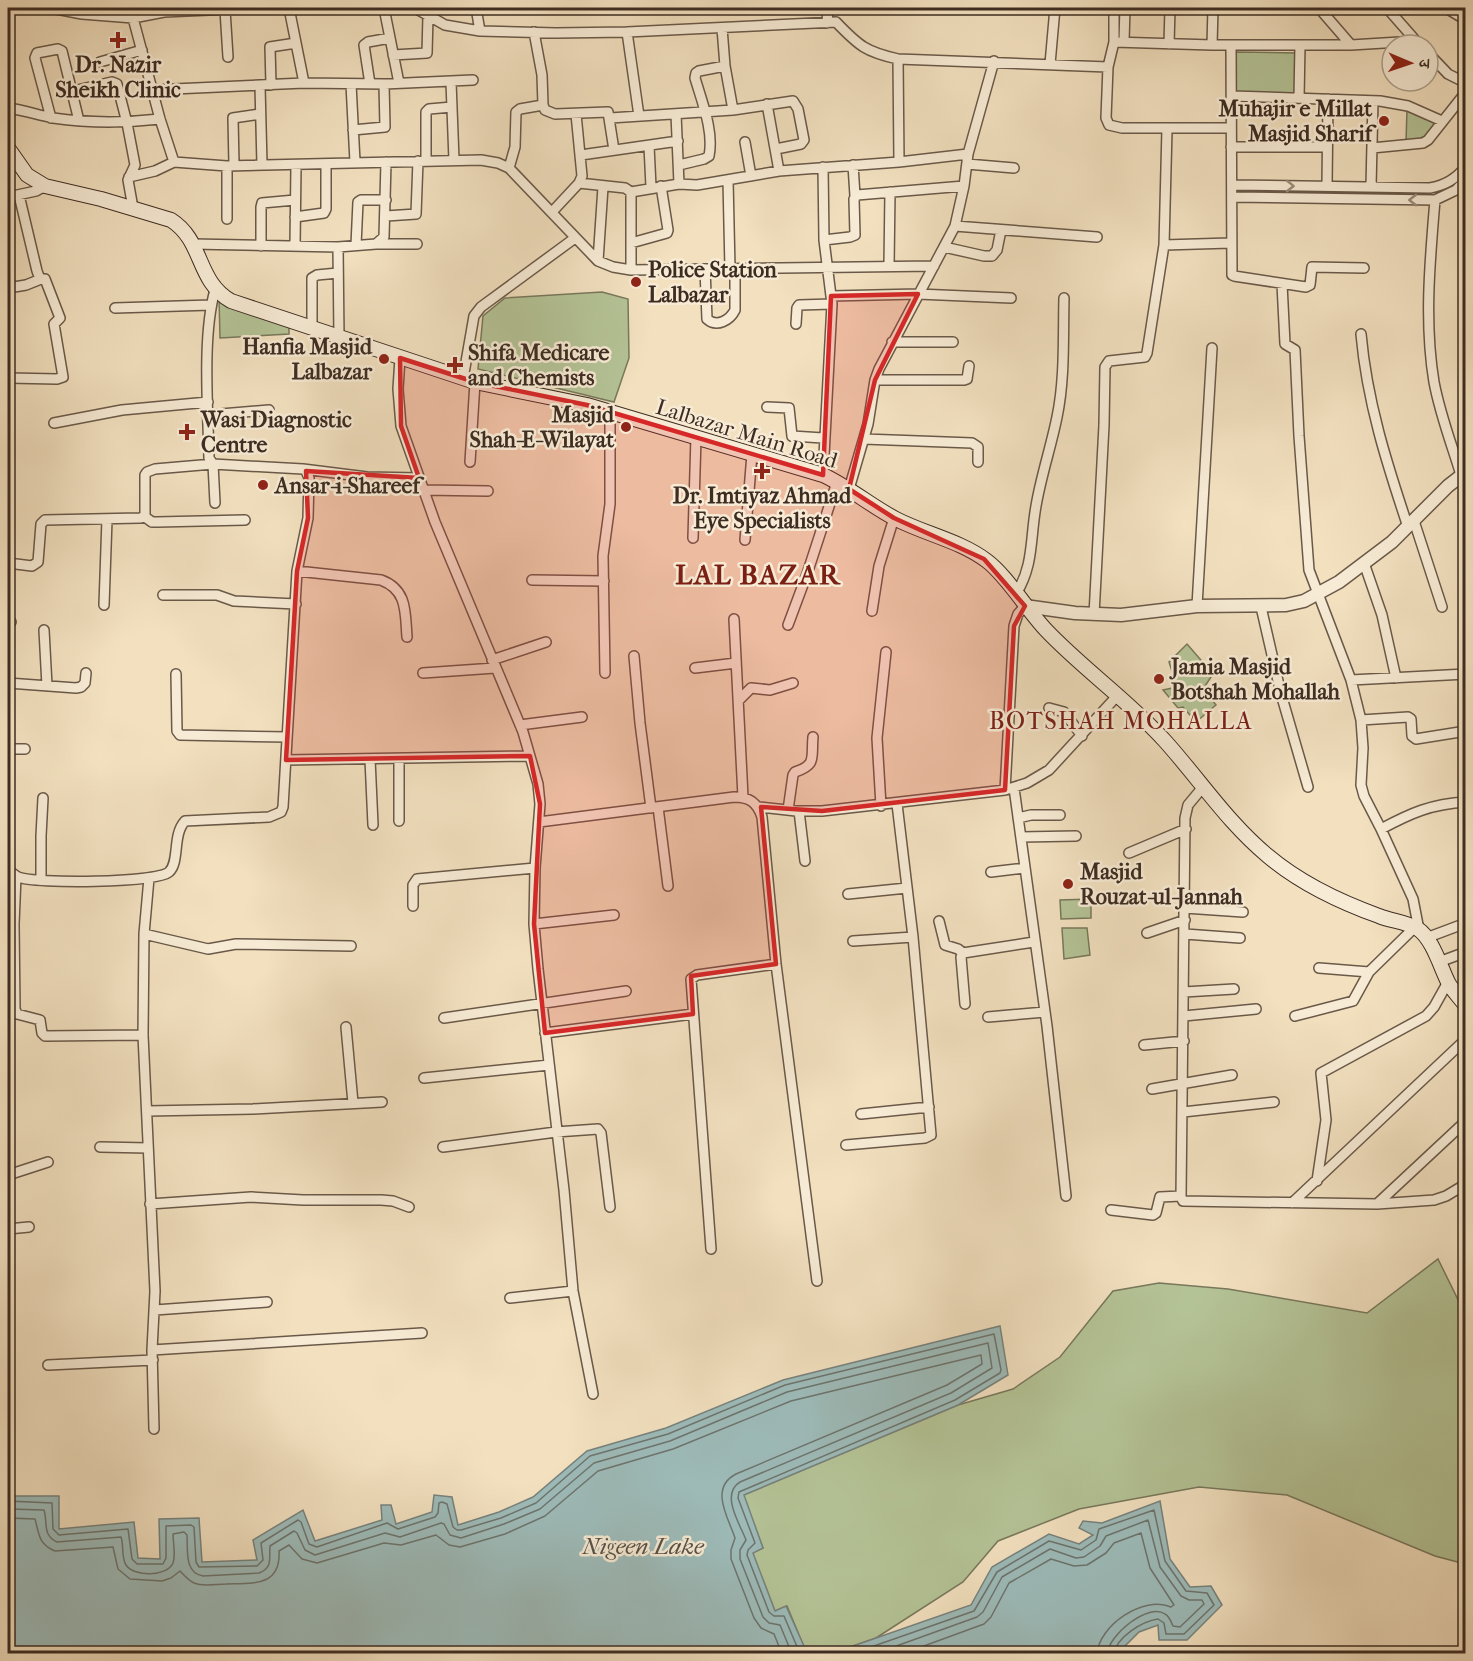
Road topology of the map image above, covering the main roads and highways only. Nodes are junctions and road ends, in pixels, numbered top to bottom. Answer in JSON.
{"nodes":[{"id":1,"x":8,"y":148,"type":"edge"},
{"id":2,"x":1441,"y":965,"type":"junction"},
{"id":3,"x":1466,"y":992,"type":"edge"},
{"id":4,"x":1466,"y":1005,"type":"edge"}],
"edges":[{"from":1,"to":2,"type":"main road","name":"Lalbazar Main Road"},
{"from":2,"to":3,"type":"main road"},
{"from":2,"to":4,"type":"main road"}]}
